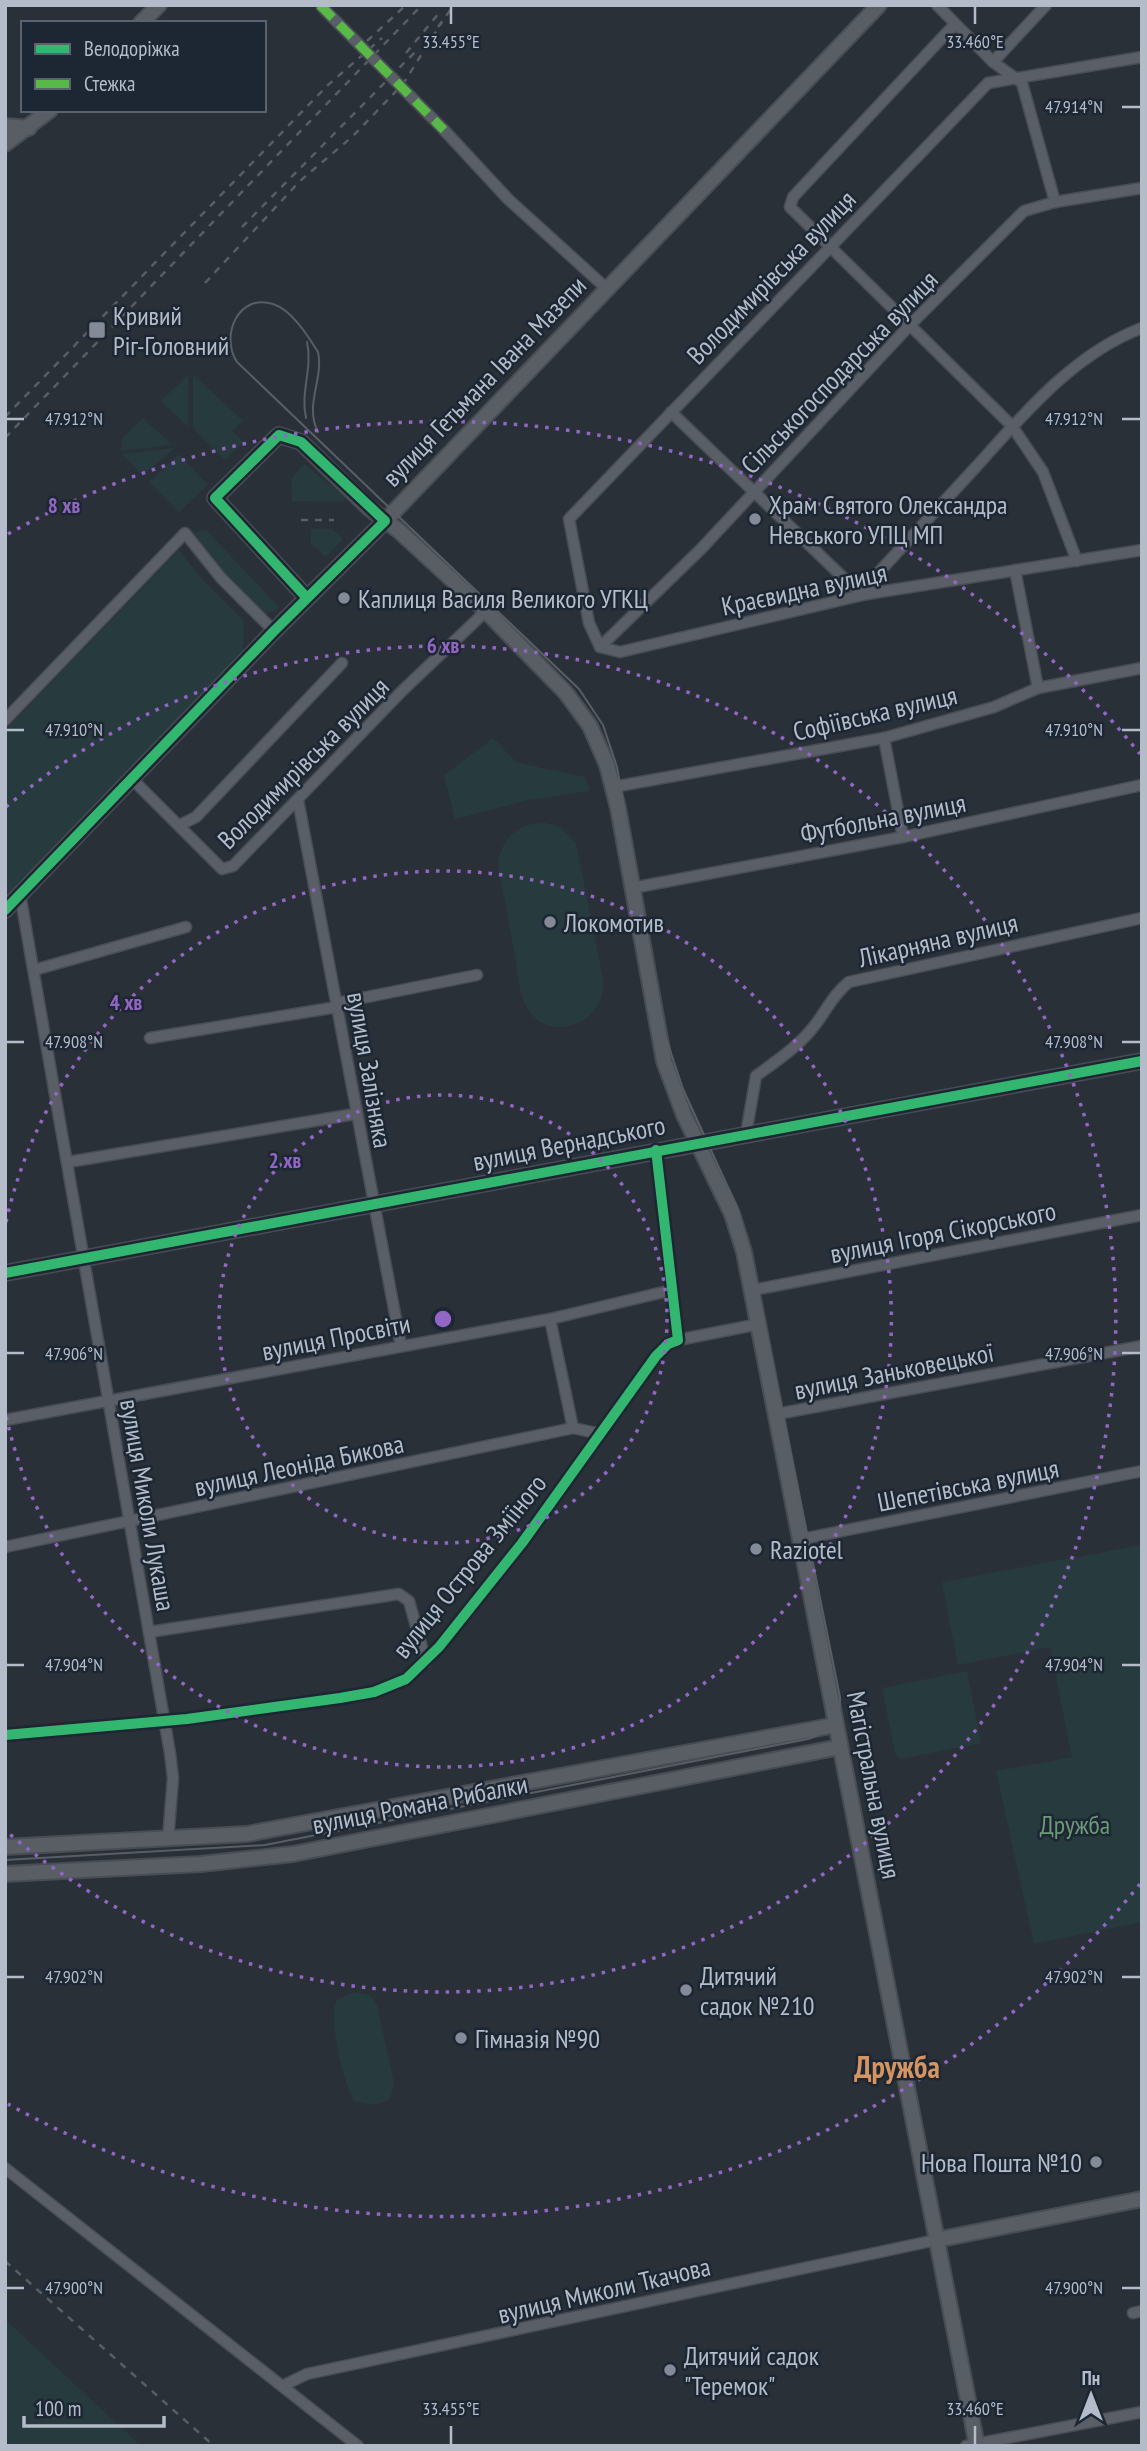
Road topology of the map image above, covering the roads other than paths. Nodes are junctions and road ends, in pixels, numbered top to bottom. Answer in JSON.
{"nodes":[{"id":1,"x":159,"y":5,"type":"edge"},
{"id":2,"x":320,"y":5,"type":"edge"},
{"id":3,"x":879,"y":5,"type":"edge"},
{"id":4,"x":937,"y":5,"type":"edge"},
{"id":5,"x":1046,"y":5,"type":"edge"},
{"id":6,"x":143,"y":21,"type":"edge"},
{"id":7,"x":955,"y":24,"type":"junction"},
{"id":8,"x":1142,"y":57,"type":"edge"},
{"id":9,"x":993,"y":62,"type":"junction"},
{"id":10,"x":1018,"y":80,"type":"junction"},
{"id":11,"x":48,"y":112,"type":"edge"},
{"id":12,"x":5,"y":126,"type":"edge"},
{"id":13,"x":29,"y":128,"type":"junction"},
{"id":14,"x":5,"y":144,"type":"edge"},
{"id":15,"x":1142,"y":188,"type":"edge"},
{"id":16,"x":1055,"y":202,"type":"junction"},
{"id":17,"x":830,"y":246,"type":"junction"},
{"id":18,"x":606,"y":288,"type":"junction"},
{"id":19,"x":910,"y":325,"type":"junction"},
{"id":20,"x":1142,"y":328,"type":"edge"},
{"id":21,"x":671,"y":412,"type":"junction"},
{"id":22,"x":1012,"y":426,"type":"junction"},
{"id":23,"x":754,"y":491,"type":"junction"},
{"id":24,"x":385,"y":521,"type":"junction"},
{"id":25,"x":1142,"y":550,"type":"edge"},
{"id":26,"x":1077,"y":561,"type":"junction"},
{"id":27,"x":1015,"y":570,"type":"junction"},
{"id":28,"x":867,"y":594,"type":"junction"},
{"id":29,"x":307,"y":598,"type":"junction"},
{"id":30,"x":486,"y":611,"type":"junction"},
{"id":31,"x":274,"y":631,"type":"junction"},
{"id":32,"x":600,"y":647,"type":"junction"},
{"id":33,"x":342,"y":663,"type":"dead end"},
{"id":34,"x":1142,"y":668,"type":"edge"},
{"id":35,"x":1038,"y":688,"type":"junction"},
{"id":36,"x":5,"y":720,"type":"edge"},
{"id":37,"x":884,"y":737,"type":"junction"},
{"id":38,"x":131,"y":778,"type":"junction"},
{"id":39,"x":1142,"y":785,"type":"edge"},
{"id":40,"x":613,"y":787,"type":"junction"},
{"id":41,"x":298,"y":800,"type":"junction"},
{"id":42,"x":180,"y":825,"type":"junction"},
{"id":43,"x":903,"y":837,"type":"junction"},
{"id":44,"x":632,"y":888,"type":"junction"},
{"id":45,"x":20,"y":894,"type":"junction"},
{"id":46,"x":5,"y":910,"type":"edge"},
{"id":47,"x":1142,"y":918,"type":"edge"},
{"id":48,"x":187,"y":927,"type":"dead end"},
{"id":49,"x":34,"y":970,"type":"junction"},
{"id":50,"x":477,"y":975,"type":"dead end"},
{"id":51,"x":337,"y":1005,"type":"junction"},
{"id":52,"x":150,"y":1038,"type":"dead end"},
{"id":53,"x":1142,"y":1061,"type":"edge"},
{"id":54,"x":355,"y":1114,"type":"junction"},
{"id":55,"x":746,"y":1134,"type":"junction"},
{"id":56,"x":696,"y":1143,"type":"junction"},
{"id":57,"x":656,"y":1150,"type":"junction"},
{"id":58,"x":68,"y":1162,"type":"junction"},
{"id":59,"x":373,"y":1204,"type":"junction"},
{"id":60,"x":1142,"y":1215,"type":"edge"},
{"id":61,"x":83,"y":1258,"type":"junction"},
{"id":62,"x":5,"y":1273,"type":"edge"},
{"id":63,"x":672,"y":1290,"type":"junction"},
{"id":64,"x":753,"y":1290,"type":"junction"},
{"id":65,"x":550,"y":1319,"type":"junction"},
{"id":66,"x":759,"y":1324,"type":"junction"},
{"id":67,"x":678,"y":1340,"type":"junction"},
{"id":68,"x":401,"y":1346,"type":"junction"},
{"id":69,"x":1142,"y":1346,"type":"edge"},
{"id":70,"x":109,"y":1401,"type":"junction"},
{"id":71,"x":777,"y":1414,"type":"junction"},
{"id":72,"x":5,"y":1420,"type":"edge"},
{"id":73,"x":573,"y":1428,"type":"junction"},
{"id":74,"x":601,"y":1434,"type":"junction"},
{"id":75,"x":1142,"y":1471,"type":"edge"},
{"id":76,"x":130,"y":1523,"type":"junction"},
{"id":77,"x":802,"y":1539,"type":"junction"},
{"id":78,"x":5,"y":1547,"type":"edge"},
{"id":79,"x":149,"y":1632,"type":"junction"},
{"id":80,"x":426,"y":1662,"type":"junction"},
{"id":81,"x":164,"y":1721,"type":"junction"},
{"id":82,"x":836,"y":1725,"type":"junction"},
{"id":83,"x":5,"y":1735,"type":"edge"},
{"id":84,"x":840,"y":1747,"type":"junction"},
{"id":85,"x":168,"y":1840,"type":"junction"},
{"id":86,"x":5,"y":1847,"type":"edge"},
{"id":87,"x":5,"y":1874,"type":"edge"},
{"id":88,"x":5,"y":2168,"type":"edge"},
{"id":89,"x":1142,"y":2199,"type":"edge"},
{"id":90,"x":936,"y":2240,"type":"junction"},
{"id":91,"x":282,"y":2386,"type":"junction"},
{"id":92,"x":1142,"y":2412,"type":"edge"},
{"id":93,"x":973,"y":2445,"type":"edge"},
{"id":94,"x":358,"y":2446,"type":"edge"}],
"edges":[{"from":1,"to":6,"type":"main road"},
{"from":2,"to":18,"type":"street","bridge":true},
{"from":3,"to":18,"type":"main road","name":"вулиця Гетьмана Івана Мазепи"},
{"from":4,"to":7,"type":"street"},
{"from":5,"to":9,"type":"street"},
{"from":7,"to":9,"type":"street"},
{"from":7,"to":17,"type":"street"},
{"from":8,"to":10,"type":"street","name":"Володимирівська вулиця"},
{"from":9,"to":10,"type":"street"},
{"from":10,"to":16,"type":"street"},
{"from":10,"to":17,"type":"street","name":"Володимирівська вулиця"},
{"from":11,"to":13,"type":"main road"},
{"from":12,"to":13,"type":"main road"},
{"from":13,"to":14,"type":"main road"},
{"from":15,"to":16,"type":"street","name":"Сільськогосподарська вулиця"},
{"from":16,"to":19,"type":"street","name":"Сільськогосподарська вулиця"},
{"from":17,"to":19,"type":"street"},
{"from":17,"to":21,"type":"street","name":"Володимирівська вулиця"},
{"from":18,"to":24,"type":"main road","name":"вулиця Гетьмана Івана Мазепи"},
{"from":19,"to":22,"type":"street"},
{"from":19,"to":23,"type":"street","name":"Сільськогосподарська вулиця"},
{"from":20,"to":22,"type":"street"},
{"from":21,"to":23,"type":"street"},
{"from":21,"to":32,"type":"street","name":"Володимирівська вулиця"},
{"from":22,"to":26,"type":"street"},
{"from":22,"to":28,"type":"street"},
{"from":23,"to":28,"type":"street"},
{"from":23,"to":32,"type":"street","name":"Сільськогосподарська вулиця"},
{"from":24,"to":29,"type":"main road","name":"вулиця Гетьмана Івана Мазепи"},
{"from":24,"to":29,"type":"main road"},
{"from":24,"to":30,"type":"main road","name":"Магістральна вулиця"},
{"from":25,"to":26,"type":"street","name":"Краєвидна вулиця"},
{"from":26,"to":27,"type":"street","name":"Краєвидна вулиця"},
{"from":27,"to":28,"type":"street","name":"Краєвидна вулиця"},
{"from":27,"to":35,"type":"street"},
{"from":28,"to":32,"type":"street","name":"Краєвидна вулиця"},
{"from":29,"to":31,"type":"main road","name":"вулиця Гетьмана Івана Мазепи"},
{"from":30,"to":40,"type":"main road","name":"Магістральна вулиця"},
{"from":30,"to":41,"type":"street","name":"Володимирівська вулиця"},
{"from":31,"to":36,"type":"street"},
{"from":31,"to":38,"type":"main road","name":"вулиця Гетьмана Івана Мазепи"},
{"from":33,"to":42,"type":"street"},
{"from":34,"to":35,"type":"street","name":"Софіївська вулиця"},
{"from":35,"to":37,"type":"street","name":"Софіївська вулиця"},
{"from":37,"to":40,"type":"street","name":"Софіївська вулиця"},
{"from":37,"to":43,"type":"street"},
{"from":38,"to":42,"type":"street"},
{"from":38,"to":45,"type":"main road","name":"вулиця Гетьмана Івана Мазепи"},
{"from":39,"to":43,"type":"street","name":"Футбольна вулиця"},
{"from":40,"to":44,"type":"main road","name":"Магістральна вулиця"},
{"from":41,"to":42,"type":"street","name":"Володимирівська вулиця"},
{"from":41,"to":51,"type":"street","name":"вулиця Залізняка"},
{"from":43,"to":44,"type":"street","name":"Футбольна вулиця"},
{"from":44,"to":56,"type":"main road","name":"Магістральна вулиця"},
{"from":45,"to":46,"type":"main road","name":"вулиця Гетьмана Івана Мазепи"},
{"from":45,"to":49,"type":"street","name":"вулиця Миколи Лукаша"},
{"from":47,"to":55,"type":"street","name":"Лікарняна вулиця"},
{"from":48,"to":49,"type":"street"},
{"from":49,"to":58,"type":"street","name":"вулиця Миколи Лукаша"},
{"from":50,"to":51,"type":"street"},
{"from":51,"to":52,"type":"street"},
{"from":51,"to":54,"type":"street","name":"вулиця Залізняка"},
{"from":53,"to":55,"type":"main road","name":"вулиця Вернадського"},
{"from":54,"to":58,"type":"street"},
{"from":54,"to":59,"type":"street","name":"вулиця Залізняка"},
{"from":55,"to":56,"type":"main road","name":"вулиця Вернадського"},
{"from":56,"to":57,"type":"main road","name":"вулиця Вернадського"},
{"from":56,"to":64,"type":"main road","name":"Магістральна вулиця"},
{"from":57,"to":59,"type":"main road","name":"вулиця Вернадського"},
{"from":57,"to":63,"type":"street"},
{"from":58,"to":61,"type":"street","name":"вулиця Миколи Лукаша"},
{"from":59,"to":61,"type":"main road","name":"вулиця Вернадського"},
{"from":59,"to":68,"type":"street","name":"вулиця Залізняка"},
{"from":60,"to":64,"type":"street","name":"вулиця Ігоря Сікорського"},
{"from":61,"to":62,"type":"main road","name":"вулиця Вернадського"},
{"from":61,"to":70,"type":"street","name":"вулиця Миколи Лукаша"},
{"from":63,"to":65,"type":"street","name":"вулиця Просвіти"},
{"from":63,"to":67,"type":"street"},
{"from":64,"to":66,"type":"main road","name":"Магістральна вулиця"},
{"from":65,"to":68,"type":"street","name":"вулиця Просвіти"},
{"from":65,"to":73,"type":"street"},
{"from":66,"to":67,"type":"street"},
{"from":66,"to":71,"type":"main road","name":"Магістральна вулиця"},
{"from":67,"to":74,"type":"street","name":"вулиця Острова Зміїного"},
{"from":68,"to":70,"type":"street","name":"вулиця Просвіти"},
{"from":69,"to":71,"type":"street","name":"вулиця Заньковецької"},
{"from":70,"to":72,"type":"street","name":"вулиця Просвіти"},
{"from":70,"to":76,"type":"street","name":"вулиця Миколи Лукаша"},
{"from":71,"to":77,"type":"main road","name":"Магістральна вулиця"},
{"from":73,"to":74,"type":"street","name":"вулиця Леоніда Бикова"},
{"from":73,"to":76,"type":"street","name":"вулиця Леоніда Бикова"},
{"from":74,"to":80,"type":"street","name":"вулиця Острова Зміїного"},
{"from":75,"to":77,"type":"street","name":"Шепетівська вулиця"},
{"from":76,"to":78,"type":"street","name":"вулиця Леоніда Бикова"},
{"from":76,"to":79,"type":"street","name":"вулиця Миколи Лукаша"},
{"from":77,"to":82,"type":"main road","name":"Магістральна вулиця"},
{"from":79,"to":80,"type":"street"},
{"from":79,"to":81,"type":"street","name":"вулиця Миколи Лукаша"},
{"from":80,"to":81,"type":"street","name":"вулиця Острова Зміїного"},
{"from":81,"to":83,"type":"street","name":"вулиця Острова Зміїного"},
{"from":81,"to":85,"type":"street","name":"вулиця Миколи Лукаша"},
{"from":82,"to":84,"type":"main road","name":"Магістральна вулиця"},
{"from":82,"to":85,"type":"main road","name":"вулиця Романа Рибалки"},
{"from":84,"to":87,"type":"main road","name":"вулиця Романа Рибалки"},
{"from":84,"to":90,"type":"main road","name":"Магістральна вулиця"},
{"from":85,"to":86,"type":"main road","name":"вулиця Романа Рибалки"},
{"from":88,"to":91,"type":"street"},
{"from":89,"to":90,"type":"main road"},
{"from":90,"to":91,"type":"street","name":"вулиця Миколи Ткачова"},
{"from":90,"to":93,"type":"main road","name":"Магістральна вулиця"},
{"from":91,"to":94,"type":"street"},
{"from":92,"to":93,"type":"street"}]}
